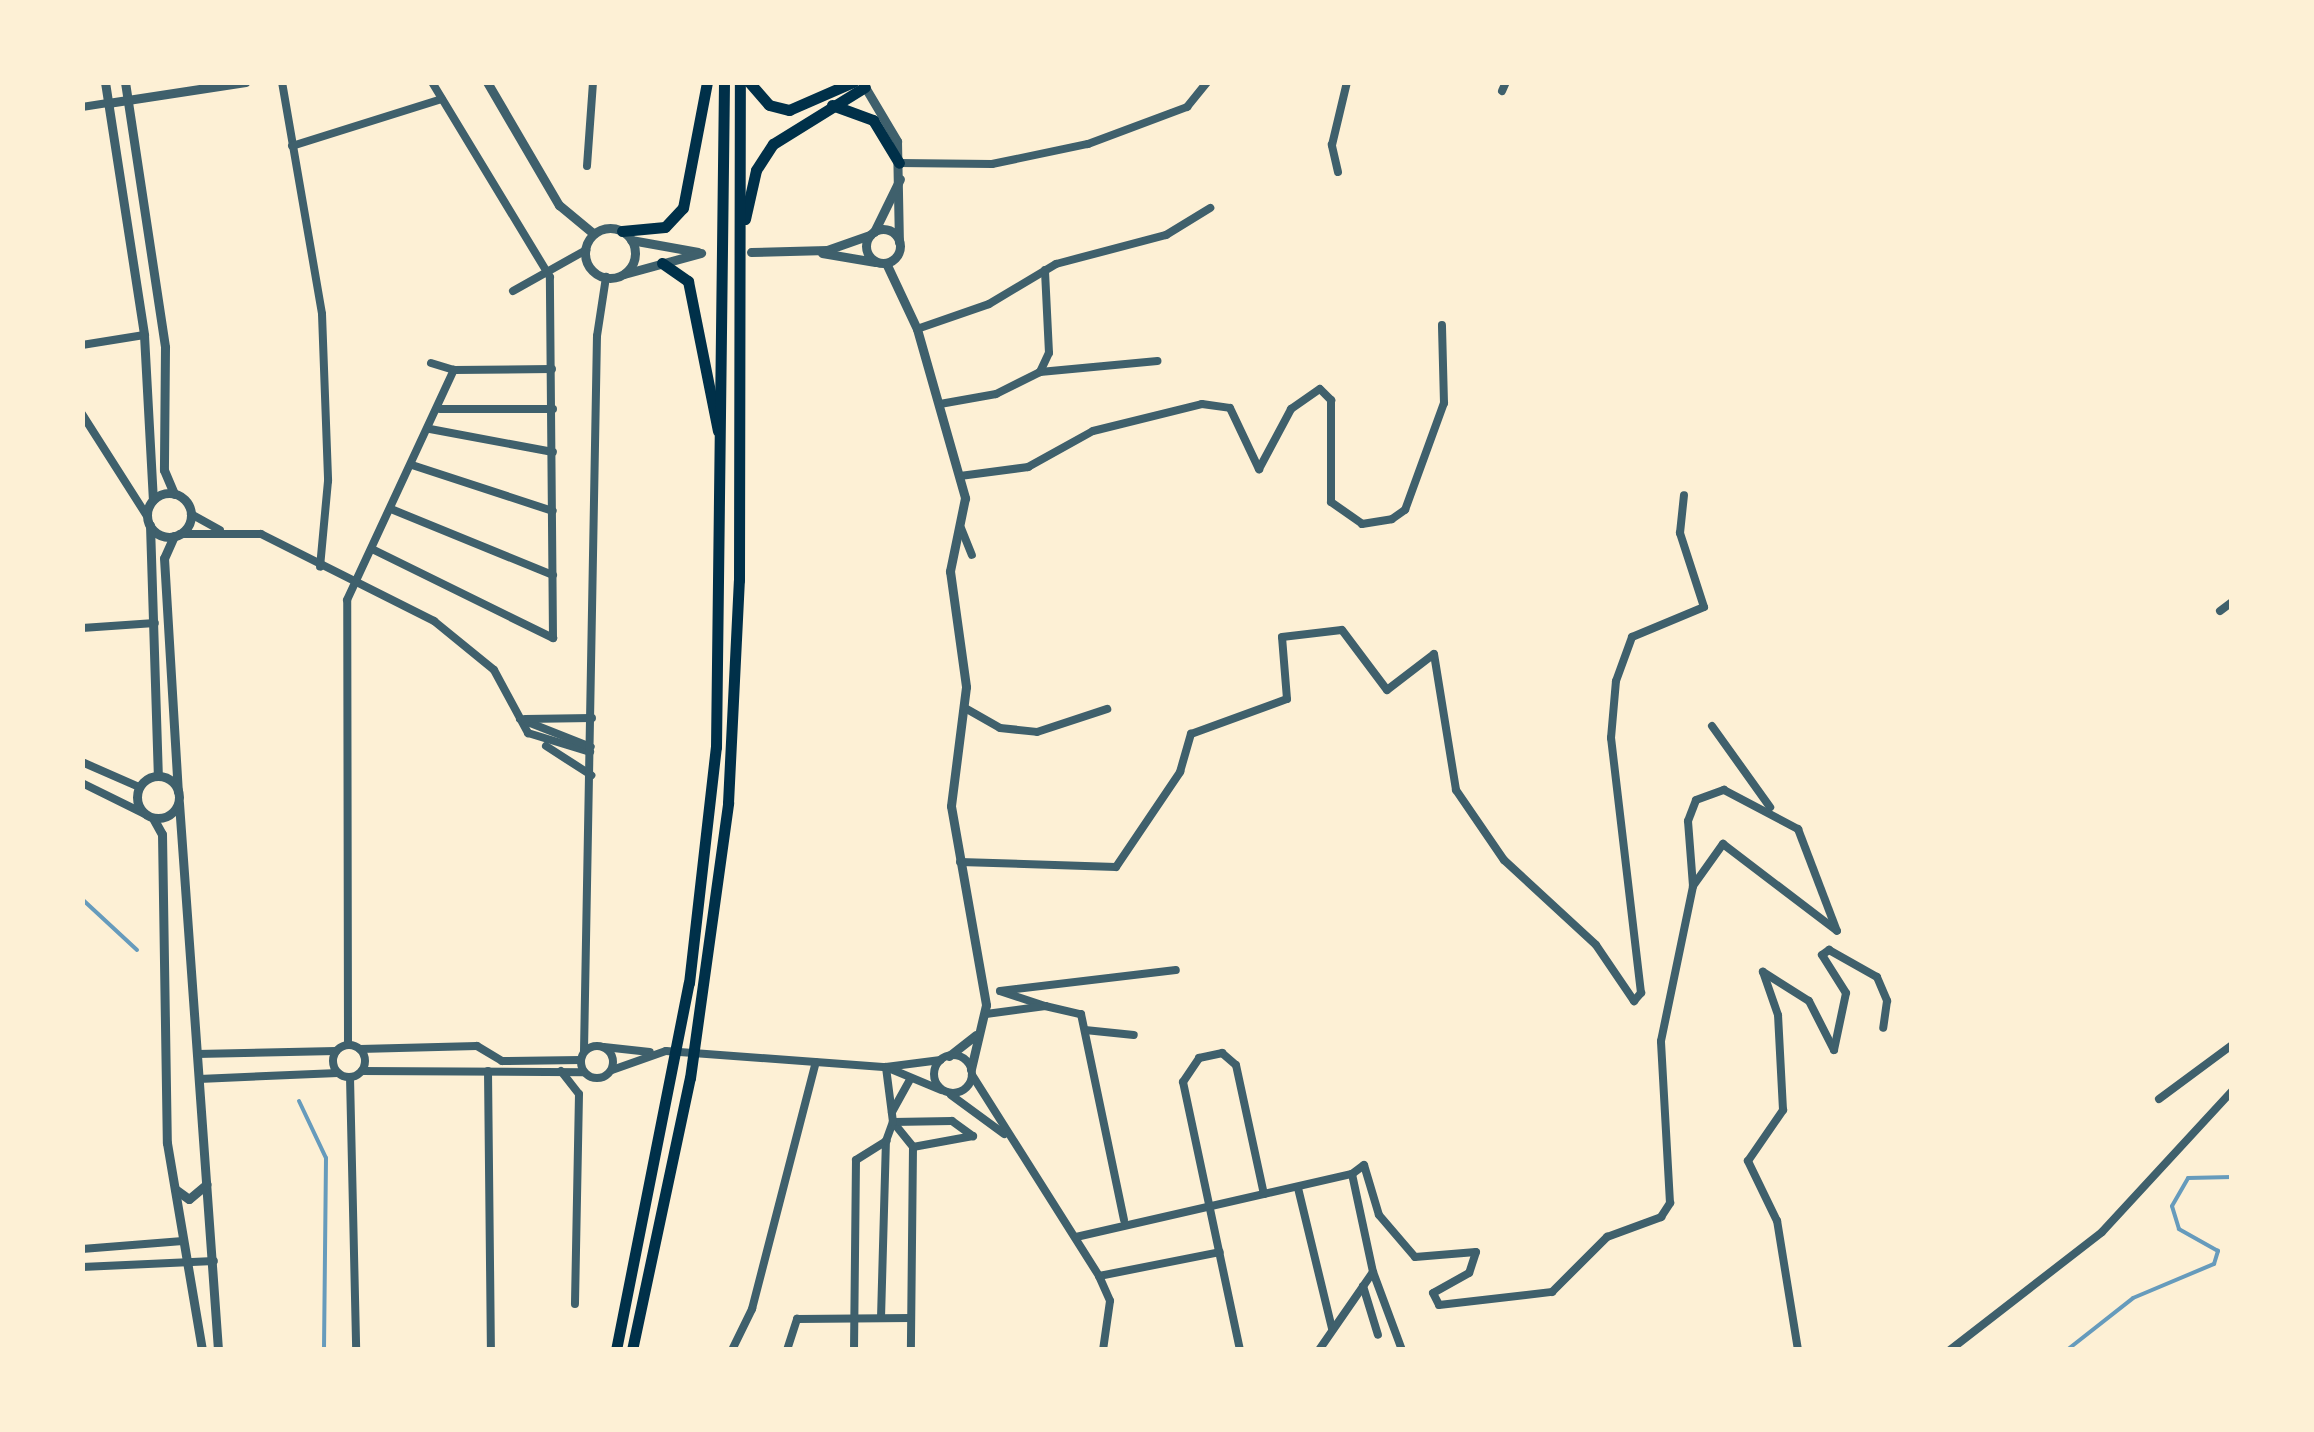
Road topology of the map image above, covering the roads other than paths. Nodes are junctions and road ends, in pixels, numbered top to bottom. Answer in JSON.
{"nodes":[{"id":1,"x":105,"y":82,"type":"edge"},
{"id":2,"x":125,"y":82,"type":"edge"},
{"id":3,"x":245,"y":82,"type":"edge"},
{"id":4,"x":282,"y":82,"type":"edge"},
{"id":5,"x":432,"y":82,"type":"edge"},
{"id":6,"x":487,"y":82,"type":"edge"},
{"id":7,"x":593,"y":82,"type":"edge"},
{"id":8,"x":707,"y":82,"type":"edge"},
{"id":9,"x":724,"y":82,"type":"edge"},
{"id":10,"x":740,"y":82,"type":"edge"},
{"id":11,"x":749,"y":82,"type":"edge"},
{"id":12,"x":825,"y":82,"type":"edge"},
{"id":13,"x":1207,"y":82,"type":"edge"},
{"id":14,"x":1347,"y":82,"type":"edge"},
{"id":15,"x":860,"y":84,"type":"edge"},
{"id":16,"x":208,"y":85,"type":"edge"},
{"id":17,"x":442,"y":99,"type":"junction"},
{"id":18,"x":128,"y":100,"type":"junction"},
{"id":19,"x":813,"y":101,"type":"junction"},
{"id":20,"x":108,"y":103,"type":"junction"},
{"id":21,"x":828,"y":105,"type":"junction"},
{"id":22,"x":82,"y":107,"type":"edge"},
{"id":23,"x":292,"y":146,"type":"junction"},
{"id":24,"x":587,"y":166,"type":"dead end"},
{"id":25,"x":900,"y":170,"type":"junction"},
{"id":26,"x":1338,"y":172,"type":"dead end"},
{"id":27,"x":1210,"y":208,"type":"dead end"},
{"id":28,"x":594,"y":234,"type":"junction"},
{"id":29,"x":872,"y":234,"type":"junction"},
{"id":30,"x":626,"y":236,"type":"junction"},
{"id":31,"x":899,"y":248,"type":"junction"},
{"id":32,"x":586,"y":250,"type":"junction"},
{"id":33,"x":746,"y":250,"type":"junction"},
{"id":34,"x":814,"y":251,"type":"junction"},
{"id":35,"x":662,"y":263,"type":"junction"},
{"id":36,"x":884,"y":263,"type":"junction"},
{"id":37,"x":1045,"y":270,"type":"junction"},
{"id":38,"x":547,"y":272,"type":"junction"},
{"id":39,"x":622,"y":275,"type":"junction"},
{"id":40,"x":606,"y":277,"type":"junction"},
{"id":41,"x":513,"y":291,"type":"dead end"},
{"id":42,"x":901,"y":291,"type":"junction"},
{"id":43,"x":1442,"y":325,"type":"dead end"},
{"id":44,"x":916,"y":329,"type":"junction"},
{"id":45,"x":144,"y":335,"type":"junction"},
{"id":46,"x":82,"y":345,"type":"edge"},
{"id":47,"x":1157,"y":361,"type":"dead end"},
{"id":48,"x":430,"y":362,"type":"dead end"},
{"id":49,"x":552,"y":370,"type":"junction"},
{"id":50,"x":453,"y":372,"type":"junction"},
{"id":51,"x":1040,"y":372,"type":"junction"},
{"id":52,"x":940,"y":404,"type":"junction"},
{"id":53,"x":440,"y":409,"type":"junction"},
{"id":54,"x":552,"y":409,"type":"junction"},
{"id":55,"x":82,"y":414,"type":"edge"},
{"id":56,"x":430,"y":429,"type":"junction"},
{"id":57,"x":552,"y":452,"type":"junction"},
{"id":58,"x":412,"y":465,"type":"junction"},
{"id":59,"x":960,"y":476,"type":"junction"},
{"id":60,"x":724,"y":486,"type":"junction"},
{"id":61,"x":174,"y":494,"type":"junction"},
{"id":62,"x":1684,"y":495,"type":"dead end"},
{"id":63,"x":153,"y":500,"type":"junction"},
{"id":64,"x":391,"y":509,"type":"junction"},
{"id":65,"x":553,"y":510,"type":"junction"},
{"id":66,"x":191,"y":514,"type":"junction"},
{"id":67,"x":148,"y":521,"type":"junction"},
{"id":68,"x":962,"y":528,"type":"junction"},
{"id":69,"x":224,"y":531,"type":"junction"},
{"id":70,"x":177,"y":535,"type":"junction"},
{"id":71,"x":372,"y":549,"type":"junction"},
{"id":72,"x":972,"y":555,"type":"dead end"},
{"id":73,"x":320,"y":568,"type":"junction"},
{"id":74,"x":553,"y":575,"type":"junction"},
{"id":75,"x":352,"y":587,"type":"junction"},
{"id":76,"x":2232,"y":602,"type":"edge"},
{"id":77,"x":2220,"y":611,"type":"dead end"},
{"id":78,"x":155,"y":623,"type":"junction"},
{"id":79,"x":82,"y":628,"type":"edge"},
{"id":80,"x":965,"y":708,"type":"junction"},
{"id":81,"x":1108,"y":709,"type":"dead end"},
{"id":82,"x":592,"y":718,"type":"junction"},
{"id":83,"x":520,"y":719,"type":"junction"},
{"id":84,"x":1712,"y":726,"type":"dead end"},
{"id":85,"x":534,"y":738,"type":"junction"},
{"id":86,"x":590,"y":750,"type":"junction"},
{"id":87,"x":82,"y":762,"type":"edge"},
{"id":88,"x":591,"y":775,"type":"junction"},
{"id":89,"x":158,"y":776,"type":"junction"},
{"id":90,"x":82,"y":782,"type":"edge"},
{"id":91,"x":139,"y":786,"type":"junction"},
{"id":92,"x":178,"y":798,"type":"junction"},
{"id":93,"x":1770,"y":808,"type":"junction"},
{"id":94,"x":150,"y":816,"type":"junction"},
{"id":95,"x":960,"y":862,"type":"junction"},
{"id":96,"x":1693,"y":886,"type":"junction"},
{"id":97,"x":1176,"y":970,"type":"dead end"},
{"id":98,"x":1046,"y":1006,"type":"junction"},
{"id":99,"x":986,"y":1014,"type":"junction"},
{"id":100,"x":590,"y":1024,"type":"junction"},
{"id":101,"x":1882,"y":1028,"type":"dead end"},
{"id":102,"x":1084,"y":1030,"type":"junction"},
{"id":103,"x":978,"y":1033,"type":"junction"},
{"id":104,"x":1134,"y":1035,"type":"dead end"},
{"id":105,"x":348,"y":1045,"type":"junction"},
{"id":106,"x":2232,"y":1045,"type":"edge"},
{"id":107,"x":603,"y":1047,"type":"junction"},
{"id":108,"x":360,"y":1049,"type":"junction"},
{"id":109,"x":336,"y":1051,"type":"junction"},
{"id":110,"x":654,"y":1053,"type":"junction"},
{"id":111,"x":196,"y":1054,"type":"junction"},
{"id":112,"x":582,"y":1056,"type":"junction"},
{"id":113,"x":945,"y":1058,"type":"junction"},
{"id":114,"x":816,"y":1062,"type":"junction"},
{"id":115,"x":886,"y":1067,"type":"junction"},
{"id":116,"x":612,"y":1070,"type":"junction"},
{"id":117,"x":488,"y":1071,"type":"junction"},
{"id":118,"x":338,"y":1072,"type":"junction"},
{"id":119,"x":362,"y":1072,"type":"junction"},
{"id":120,"x":561,"y":1072,"type":"junction"},
{"id":121,"x":972,"y":1072,"type":"junction"},
{"id":122,"x":588,"y":1075,"type":"junction"},
{"id":123,"x":350,"y":1078,"type":"junction"},
{"id":124,"x":199,"y":1079,"type":"junction"},
{"id":125,"x":910,"y":1080,"type":"junction"},
{"id":126,"x":946,"y":1092,"type":"junction"},
{"id":127,"x":2232,"y":1092,"type":"edge"},
{"id":128,"x":579,"y":1094,"type":"junction"},
{"id":129,"x":2159,"y":1099,"type":"dead end"},
{"id":130,"x":892,"y":1112,"type":"junction"},
{"id":131,"x":893,"y":1122,"type":"junction"},
{"id":132,"x":1007,"y":1137,"type":"junction"},
{"id":133,"x":886,"y":1141,"type":"junction"},
{"id":134,"x":914,"y":1147,"type":"junction"},
{"id":135,"x":1352,"y":1174,"type":"junction"},
{"id":136,"x":208,"y":1177,"type":"junction"},
{"id":137,"x":172,"y":1182,"type":"junction"},
{"id":138,"x":1298,"y":1188,"type":"junction"},
{"id":139,"x":1264,"y":1194,"type":"junction"},
{"id":140,"x":1210,"y":1204,"type":"junction"},
{"id":141,"x":1124,"y":1220,"type":"junction"},
{"id":142,"x":1076,"y":1237,"type":"junction"},
{"id":143,"x":184,"y":1241,"type":"junction"},
{"id":144,"x":82,"y":1248,"type":"edge"},
{"id":145,"x":1220,"y":1252,"type":"junction"},
{"id":146,"x":214,"y":1261,"type":"junction"},
{"id":147,"x":82,"y":1267,"type":"edge"},
{"id":148,"x":192,"y":1268,"type":"junction"},
{"id":149,"x":1373,"y":1272,"type":"junction"},
{"id":150,"x":1099,"y":1276,"type":"junction"},
{"id":151,"x":1363,"y":1286,"type":"junction"},
{"id":152,"x":575,"y":1304,"type":"dead end"},
{"id":153,"x":854,"y":1318,"type":"junction"},
{"id":154,"x":882,"y":1318,"type":"junction"},
{"id":155,"x":911,"y":1318,"type":"junction"},
{"id":156,"x":1330,"y":1333,"type":"junction"},
{"id":157,"x":1378,"y":1335,"type":"dead end"},
{"id":158,"x":202,"y":1350,"type":"edge"},
{"id":159,"x":218,"y":1350,"type":"edge"},
{"id":160,"x":356,"y":1350,"type":"edge"},
{"id":161,"x":492,"y":1350,"type":"edge"},
{"id":162,"x":616,"y":1350,"type":"edge"},
{"id":163,"x":632,"y":1350,"type":"edge"},
{"id":164,"x":732,"y":1350,"type":"edge"},
{"id":165,"x":787,"y":1350,"type":"edge"},
{"id":166,"x":854,"y":1350,"type":"edge"},
{"id":167,"x":911,"y":1350,"type":"edge"},
{"id":168,"x":1104,"y":1350,"type":"edge"},
{"id":169,"x":1240,"y":1350,"type":"edge"},
{"id":170,"x":1319,"y":1350,"type":"edge"},
{"id":171,"x":1332,"y":1350,"type":"edge"},
{"id":172,"x":1402,"y":1350,"type":"edge"},
{"id":173,"x":1798,"y":1350,"type":"edge"},
{"id":174,"x":1950,"y":1350,"type":"edge"}],
"edges":[{"from":1,"to":20,"type":"street"},
{"from":2,"to":18,"type":"street"},
{"from":3,"to":16,"type":"street"},
{"from":4,"to":23,"type":"street"},
{"from":5,"to":17,"type":"street"},
{"from":6,"to":28,"type":"street"},
{"from":7,"to":24,"type":"street"},
{"from":8,"to":30,"type":"highway"},
{"from":9,"to":60,"type":"highway"},
{"from":10,"to":33,"type":"highway"},
{"from":11,"to":19,"type":"highway"},
{"from":12,"to":19,"type":"highway"},
{"from":13,"to":25,"type":"street"},
{"from":14,"to":26,"type":"street"},
{"from":15,"to":19,"type":"highway"},
{"from":15,"to":21,"type":"highway"},
{"from":15,"to":25,"type":"street"},
{"from":16,"to":18,"type":"street"},
{"from":17,"to":23,"type":"street"},
{"from":17,"to":38,"type":"street"},
{"from":18,"to":20,"type":"street"},
{"from":18,"to":61,"type":"street"},
{"from":20,"to":22,"type":"street"},
{"from":20,"to":45,"type":"street"},
{"from":21,"to":25,"type":"highway"},
{"from":21,"to":33,"type":"highway"},
{"from":23,"to":73,"type":"street"},
{"from":25,"to":29,"type":"street"},
{"from":25,"to":31,"type":"street"},
{"from":27,"to":37,"type":"street"},
{"from":28,"to":30,"type":"street"},
{"from":28,"to":32,"type":"street"},
{"from":29,"to":31,"type":"street"},
{"from":29,"to":34,"type":"street"},
{"from":29,"to":36,"type":"street"},
{"from":30,"to":35,"type":"street"},
{"from":30,"to":39,"type":"street"},
{"from":31,"to":36,"type":"street"},
{"from":31,"to":42,"type":"street"},
{"from":32,"to":38,"type":"street"},
{"from":32,"to":40,"type":"street"},
{"from":33,"to":34,"type":"street"},
{"from":33,"to":163,"type":"highway"},
{"from":34,"to":36,"type":"street"},
{"from":35,"to":39,"type":"street"},
{"from":35,"to":60,"type":"highway"},
{"from":36,"to":42,"type":"street"},
{"from":37,"to":44,"type":"street"},
{"from":37,"to":51,"type":"street"},
{"from":38,"to":41,"type":"street"},
{"from":38,"to":49,"type":"street"},
{"from":39,"to":40,"type":"street"},
{"from":40,"to":82,"type":"street"},
{"from":42,"to":44,"type":"street"},
{"from":43,"to":59,"type":"street"},
{"from":44,"to":52,"type":"street"},
{"from":45,"to":46,"type":"street"},
{"from":45,"to":63,"type":"street"},
{"from":47,"to":51,"type":"street"},
{"from":48,"to":50,"type":"street"},
{"from":49,"to":50,"type":"street"},
{"from":49,"to":54,"type":"street"},
{"from":50,"to":53,"type":"street"},
{"from":51,"to":52,"type":"street"},
{"from":52,"to":59,"type":"street"},
{"from":53,"to":54,"type":"street"},
{"from":53,"to":56,"type":"street"},
{"from":54,"to":57,"type":"street"},
{"from":55,"to":67,"type":"street"},
{"from":56,"to":57,"type":"street"},
{"from":56,"to":58,"type":"street"},
{"from":57,"to":65,"type":"street"},
{"from":58,"to":64,"type":"street"},
{"from":58,"to":65,"type":"street"},
{"from":59,"to":68,"type":"street"},
{"from":60,"to":162,"type":"highway"},
{"from":61,"to":63,"type":"street"},
{"from":61,"to":66,"type":"street"},
{"from":62,"to":95,"type":"street"},
{"from":63,"to":67,"type":"street"},
{"from":64,"to":71,"type":"street"},
{"from":64,"to":74,"type":"street"},
{"from":65,"to":74,"type":"street"},
{"from":66,"to":69,"type":"street"},
{"from":66,"to":70,"type":"street"},
{"from":67,"to":70,"type":"street"},
{"from":67,"to":78,"type":"street"},
{"from":68,"to":72,"type":"street"},
{"from":68,"to":80,"type":"street"},
{"from":69,"to":70,"type":"street"},
{"from":69,"to":73,"type":"street"},
{"from":70,"to":92,"type":"street"},
{"from":71,"to":74,"type":"street"},
{"from":71,"to":75,"type":"street"},
{"from":73,"to":75,"type":"street"},
{"from":75,"to":83,"type":"street"},
{"from":75,"to":105,"type":"street"},
{"from":76,"to":77,"type":"street"},
{"from":78,"to":79,"type":"street"},
{"from":78,"to":89,"type":"street"},
{"from":80,"to":81,"type":"street"},
{"from":80,"to":95,"type":"street"},
{"from":82,"to":83,"type":"street"},
{"from":82,"to":86,"type":"street"},
{"from":83,"to":85,"type":"street"},
{"from":83,"to":86,"type":"street"},
{"from":84,"to":93,"type":"street"},
{"from":85,"to":86,"type":"street"},
{"from":85,"to":88,"type":"street"},
{"from":86,"to":88,"type":"street"},
{"from":87,"to":91,"type":"street"},
{"from":88,"to":100,"type":"street"},
{"from":89,"to":91,"type":"street"},
{"from":89,"to":92,"type":"street"},
{"from":90,"to":94,"type":"street"},
{"from":91,"to":94,"type":"street"},
{"from":92,"to":94,"type":"street"},
{"from":92,"to":111,"type":"street"},
{"from":93,"to":96,"type":"street"},
{"from":93,"to":96,"type":"street"},
{"from":94,"to":137,"type":"street"},
{"from":95,"to":99,"type":"street"},
{"from":96,"to":135,"type":"street"},
{"from":97,"to":98,"type":"street"},
{"from":98,"to":99,"type":"street"},
{"from":98,"to":102,"type":"street"},
{"from":99,"to":103,"type":"street"},
{"from":100,"to":107,"type":"street"},
{"from":100,"to":112,"type":"street"},
{"from":101,"to":173,"type":"street"},
{"from":102,"to":104,"type":"street"},
{"from":102,"to":141,"type":"street"},
{"from":103,"to":113,"type":"street"},
{"from":103,"to":121,"type":"street"},
{"from":105,"to":108,"type":"street"},
{"from":105,"to":109,"type":"street"},
{"from":106,"to":129,"type":"street"},
{"from":107,"to":110,"type":"street"},
{"from":107,"to":112,"type":"street"},
{"from":107,"to":116,"type":"street"},
{"from":108,"to":112,"type":"street"},
{"from":108,"to":119,"type":"street"},
{"from":109,"to":111,"type":"street"},
{"from":109,"to":118,"type":"street"},
{"from":110,"to":114,"type":"street"},
{"from":110,"to":116,"type":"street"},
{"from":111,"to":124,"type":"street"},
{"from":112,"to":122,"type":"street"},
{"from":113,"to":115,"type":"street"},
{"from":113,"to":121,"type":"street"},
{"from":113,"to":126,"type":"street"},
{"from":114,"to":115,"type":"street"},
{"from":114,"to":164,"type":"street"},
{"from":115,"to":125,"type":"street"},
{"from":115,"to":130,"type":"street"},
{"from":116,"to":122,"type":"street"},
{"from":117,"to":119,"type":"street"},
{"from":117,"to":120,"type":"street"},
{"from":117,"to":161,"type":"street"},
{"from":118,"to":123,"type":"street"},
{"from":118,"to":124,"type":"street"},
{"from":119,"to":123,"type":"street"},
{"from":120,"to":122,"type":"street"},
{"from":120,"to":128,"type":"street"},
{"from":121,"to":126,"type":"street"},
{"from":121,"to":132,"type":"street"},
{"from":122,"to":128,"type":"street"},
{"from":123,"to":160,"type":"street"},
{"from":124,"to":136,"type":"street"},
{"from":125,"to":126,"type":"street"},
{"from":125,"to":130,"type":"street"},
{"from":126,"to":132,"type":"street"},
{"from":127,"to":174,"type":"street"},
{"from":128,"to":152,"type":"street"},
{"from":130,"to":131,"type":"street"},
{"from":131,"to":133,"type":"street"},
{"from":131,"to":134,"type":"street"},
{"from":131,"to":134,"type":"street"},
{"from":132,"to":142,"type":"street"},
{"from":133,"to":153,"type":"street"},
{"from":133,"to":154,"type":"street"},
{"from":134,"to":155,"type":"street"},
{"from":135,"to":138,"type":"street"},
{"from":135,"to":149,"type":"street"},
{"from":136,"to":137,"type":"street"},
{"from":136,"to":146,"type":"street"},
{"from":137,"to":143,"type":"street"},
{"from":138,"to":139,"type":"street"},
{"from":138,"to":156,"type":"street"},
{"from":139,"to":140,"type":"street"},
{"from":139,"to":140,"type":"street"},
{"from":140,"to":141,"type":"street"},
{"from":140,"to":145,"type":"street"},
{"from":141,"to":142,"type":"street"},
{"from":142,"to":150,"type":"street"},
{"from":143,"to":144,"type":"street"},
{"from":143,"to":148,"type":"street"},
{"from":145,"to":150,"type":"street"},
{"from":145,"to":169,"type":"street"},
{"from":146,"to":148,"type":"street"},
{"from":146,"to":159,"type":"street"},
{"from":147,"to":148,"type":"street"},
{"from":148,"to":158,"type":"street"},
{"from":149,"to":151,"type":"street"},
{"from":149,"to":172,"type":"street"},
{"from":150,"to":168,"type":"street"},
{"from":151,"to":156,"type":"street"},
{"from":151,"to":157,"type":"street"},
{"from":153,"to":154,"type":"street"},
{"from":153,"to":165,"type":"street"},
{"from":153,"to":166,"type":"street"},
{"from":154,"to":155,"type":"street"},
{"from":155,"to":167,"type":"street"},
{"from":156,"to":170,"type":"street"},
{"from":156,"to":171,"type":"street"}]}
